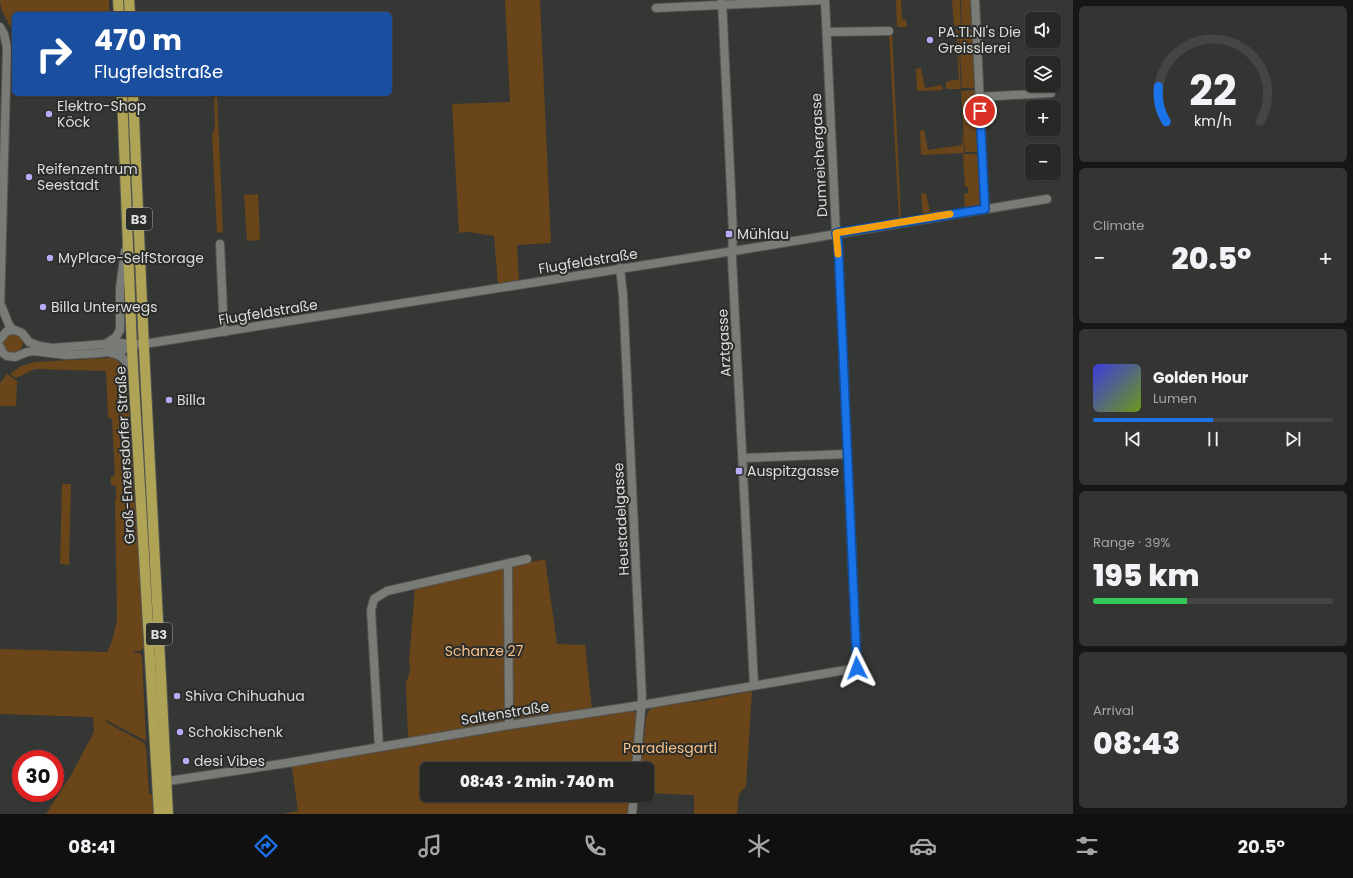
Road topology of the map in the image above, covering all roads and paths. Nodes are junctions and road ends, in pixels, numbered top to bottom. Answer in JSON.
{"nodes":[{"id":1,"x":118,"y":0,"type":"edge"},
{"id":2,"x":129,"y":0,"type":"edge"},
{"id":3,"x":825,"y":0,"type":"edge"},
{"id":4,"x":975,"y":0,"type":"edge"},
{"id":5,"x":722,"y":3,"type":"edge"},
{"id":6,"x":656,"y":8,"type":"dead end"},
{"id":7,"x":119,"y":12,"type":"edge"},
{"id":8,"x":130,"y":12,"type":"edge"},
{"id":9,"x":0,"y":27,"type":"edge"},
{"id":10,"x":889,"y":31,"type":"dead end"},
{"id":11,"x":827,"y":32,"type":"junction"},
{"id":12,"x":1051,"y":93,"type":"dead end"},
{"id":13,"x":122,"y":96,"type":"edge"},
{"id":14,"x":133,"y":96,"type":"edge"},
{"id":15,"x":979,"y":97,"type":"junction"},
{"id":16,"x":1047,"y":199,"type":"dead end"},
{"id":17,"x":985,"y":209,"type":"junction"},
{"id":18,"x":128,"y":220,"type":"junction"},
{"id":19,"x":836,"y":233,"type":"junction"},
{"id":20,"x":220,"y":244,"type":"dead end"},
{"id":21,"x":733,"y":250,"type":"junction"},
{"id":22,"x":620,"y":268,"type":"junction"},
{"id":23,"x":0,"y":307,"type":"edge"},
{"id":24,"x":0,"y":316,"type":"edge"},
{"id":25,"x":13,"y":330,"type":"junction"},
{"id":26,"x":224,"y":332,"type":"junction"},
{"id":27,"x":1,"y":336,"type":"edge"},
{"id":28,"x":24,"y":336,"type":"junction"},
{"id":29,"x":106,"y":344,"type":"junction"},
{"id":30,"x":144,"y":344,"type":"junction"},
{"id":31,"x":132,"y":345,"type":"junction"},
{"id":32,"x":0,"y":347,"type":"edge"},
{"id":33,"x":100,"y":353,"type":"junction"},
{"id":34,"x":21,"y":354,"type":"junction"},
{"id":35,"x":134,"y":374,"type":"junction"},
{"id":36,"x":847,"y":454,"type":"junction"},
{"id":37,"x":743,"y":458,"type":"junction"},
{"id":38,"x":527,"y":560,"type":"dead end"},
{"id":39,"x":508,"y":564,"type":"junction"},
{"id":40,"x":857,"y":668,"type":"joint"},
{"id":41,"x":754,"y":685,"type":"junction"},
{"id":42,"x":642,"y":706,"type":"junction"},
{"id":43,"x":509,"y":725,"type":"junction"},
{"id":44,"x":379,"y":747,"type":"junction"},
{"id":45,"x":637,"y":762,"type":"edge"},
{"id":46,"x":162,"y":782,"type":"junction"},
{"id":47,"x":633,"y":802,"type":"edge"},
{"id":48,"x":159,"y":814,"type":"edge"},
{"id":49,"x":168,"y":814,"type":"edge"},
{"id":50,"x":632,"y":814,"type":"edge"}],
"edges":[{"from":1,"to":7,"type":"main road"},
{"from":2,"to":8,"type":"main road"},
{"from":3,"to":5,"type":"street"},
{"from":3,"to":11,"type":"street","name":"Dumreichergasse"},
{"from":4,"to":15,"type":"street"},
{"from":5,"to":6,"type":"street"},
{"from":5,"to":21,"type":"street","name":"Arztgasse"},
{"from":9,"to":23,"type":"street"},
{"from":10,"to":11,"type":"street"},
{"from":11,"to":19,"type":"street","name":"Dumreichergasse"},
{"from":12,"to":15,"type":"street"},
{"from":13,"to":18,"type":"main road","name":"Groß-Enzersdorfer Straße","number":"B3"},
{"from":14,"to":30,"type":"main road","name":"Groß-Enzersdorfer Straße","number":"B3"},
{"from":15,"to":17,"type":"street"},
{"from":16,"to":17,"type":"street","name":"Flugfeldstraße"},
{"from":17,"to":19,"type":"street","name":"Flugfeldstraße"},
{"from":18,"to":29,"type":"street"},
{"from":18,"to":31,"type":"main road","name":"Groß-Enzersdorfer Straße","number":"B3"},
{"from":19,"to":21,"type":"street","name":"Flugfeldstraße"},
{"from":19,"to":36,"type":"street","name":"Dumreichergasse"},
{"from":20,"to":26,"type":"street"},
{"from":21,"to":22,"type":"street","name":"Flugfeldstraße"},
{"from":21,"to":37,"type":"street","name":"Arztgasse"},
{"from":22,"to":26,"type":"street","name":"Flugfeldstraße"},
{"from":22,"to":42,"type":"street","name":"Heustadelgasse"},
{"from":23,"to":25,"type":"street"},
{"from":24,"to":27,"type":"street"},
{"from":25,"to":27,"type":"street"},
{"from":25,"to":28,"type":"street"},
{"from":26,"to":30,"type":"street","name":"Flugfeldstraße"},
{"from":28,"to":29,"type":"street"},
{"from":28,"to":34,"type":"street"},
{"from":29,"to":31,"type":"street"},
{"from":30,"to":31,"type":"street","name":"Flugfeldstraße"},
{"from":30,"to":46,"type":"main road","name":"Groß-Enzersdorfer Straße","number":"B3"},
{"from":31,"to":33,"type":"street"},
{"from":31,"to":35,"type":"main road","name":"Groß-Enzersdorfer Straße","number":"B3"},
{"from":32,"to":34,"type":"street"},
{"from":33,"to":34,"type":"street"},
{"from":33,"to":35,"type":"street"},
{"from":35,"to":46,"type":"main road","name":"Groß-Enzersdorfer Straße","number":"B3"},
{"from":36,"to":37,"type":"street"},
{"from":36,"to":40,"type":"street","name":"Dumreichergasse"},
{"from":37,"to":41,"type":"street","name":"Arztgasse"},
{"from":38,"to":39,"type":"street"},
{"from":39,"to":43,"type":"street"},
{"from":39,"to":44,"type":"street"},
{"from":40,"to":41,"type":"street","name":"Saltenstraße"},
{"from":41,"to":42,"type":"street","name":"Saltenstraße"},
{"from":42,"to":43,"type":"street","name":"Saltenstraße"},
{"from":42,"to":45,"type":"street","name":"Heustadelgasse"},
{"from":43,"to":44,"type":"street","name":"Saltenstraße"},
{"from":44,"to":46,"type":"street","name":"Saltenstraße"},
{"from":46,"to":48,"type":"main road","name":"Groß-Enzersdorfer Straße","number":"B3"},
{"from":46,"to":49,"type":"main road","name":"Groß-Enzersdorfer Straße","number":"B3"},
{"from":47,"to":50,"type":"street"}]}
